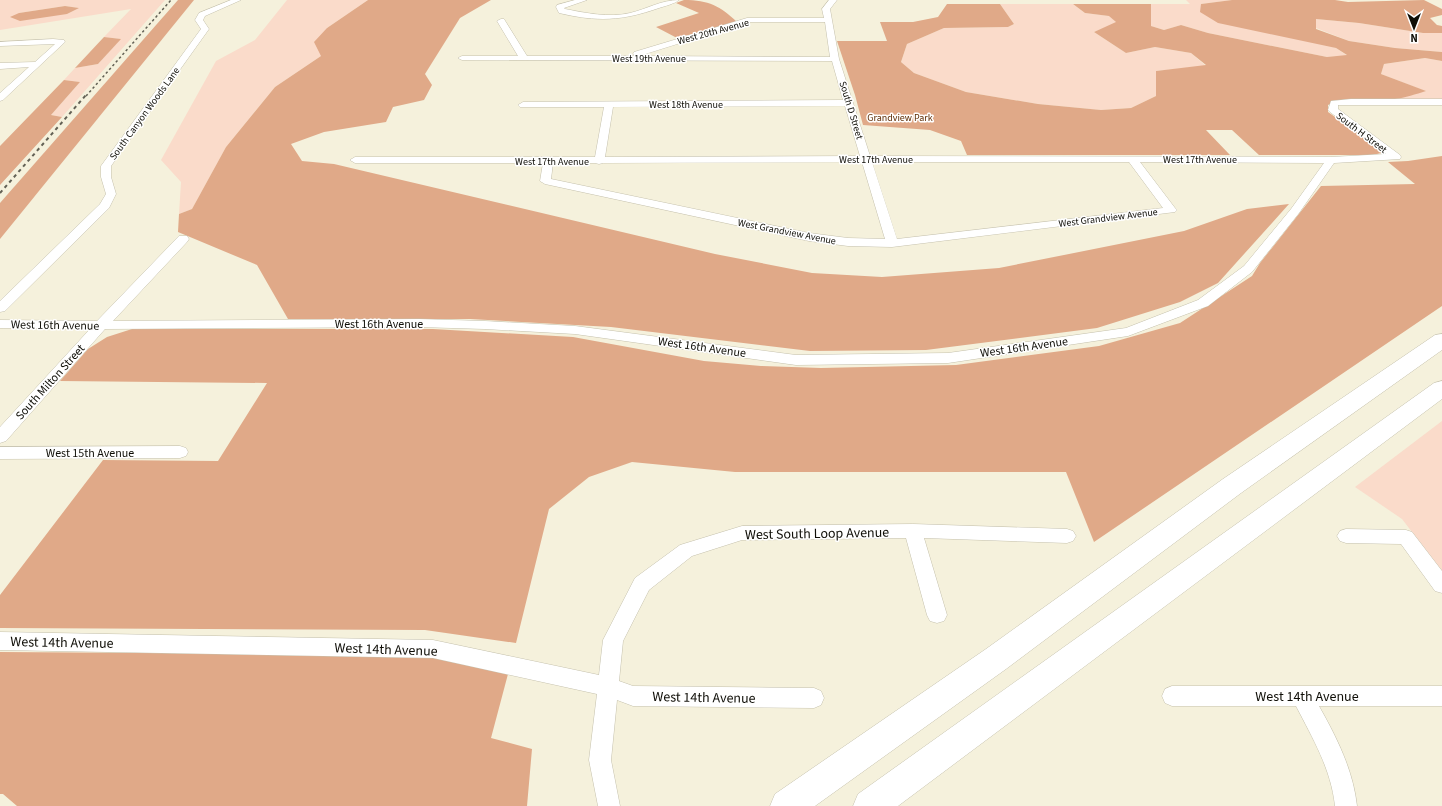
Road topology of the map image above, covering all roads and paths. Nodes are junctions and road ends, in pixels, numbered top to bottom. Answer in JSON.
{"nodes":[{"id":1,"x":237,"y":0,"type":"edge"},
{"id":2,"x":583,"y":0,"type":"edge"},
{"id":3,"x":675,"y":0,"type":"edge"},
{"id":4,"x":833,"y":0,"type":"edge"},
{"id":5,"x":828,"y":20,"type":"junction"},
{"id":6,"x":502,"y":21,"type":"dead end"},
{"id":7,"x":0,"y":44,"type":"edge"},
{"id":8,"x":462,"y":58,"type":"dead end"},
{"id":9,"x":524,"y":58,"type":"junction"},
{"id":10,"x":625,"y":58,"type":"junction"},
{"id":11,"x":835,"y":59,"type":"junction"},
{"id":12,"x":38,"y":64,"type":"junction"},
{"id":13,"x":0,"y":66,"type":"edge"},
{"id":14,"x":0,"y":98,"type":"edge"},
{"id":15,"x":1442,"y":102,"type":"edge"},
{"id":16,"x":849,"y":103,"type":"junction"},
{"id":17,"x":609,"y":104,"type":"junction"},
{"id":18,"x":523,"y":105,"type":"dead end"},
{"id":19,"x":1396,"y":157,"type":"joint"},
{"id":20,"x":867,"y":159,"type":"junction"},
{"id":21,"x":1132,"y":159,"type":"junction"},
{"id":22,"x":355,"y":160,"type":"dead end"},
{"id":23,"x":548,"y":160,"type":"junction"},
{"id":24,"x":1332,"y":160,"type":"junction"},
{"id":25,"x":599,"y":161,"type":"junction"},
{"id":26,"x":183,"y":239,"type":"dead end"},
{"id":27,"x":892,"y":243,"type":"junction"},
{"id":28,"x":0,"y":308,"type":"edge"},
{"id":29,"x":0,"y":324,"type":"edge"},
{"id":30,"x":101,"y":325,"type":"junction"},
{"id":31,"x":1442,"y":340,"type":"edge"},
{"id":32,"x":1442,"y":388,"type":"edge"},
{"id":33,"x":0,"y":437,"type":"edge"},
{"id":34,"x":180,"y":452,"type":"dead end"},
{"id":35,"x":0,"y":453,"type":"edge"},
{"id":36,"x":914,"y":531,"type":"junction"},
{"id":37,"x":1067,"y":536,"type":"dead end"},
{"id":38,"x":1346,"y":536,"type":"dead end"},
{"id":39,"x":1442,"y":585,"type":"edge"},
{"id":40,"x":938,"y":615,"type":"dead end"},
{"id":41,"x":0,"y":641,"type":"edge"},
{"id":42,"x":607,"y":686,"type":"junction"},
{"id":43,"x":1172,"y":696,"type":"dead end"},
{"id":44,"x":1302,"y":696,"type":"junction"},
{"id":45,"x":1442,"y":696,"type":"edge"},
{"id":46,"x":814,"y":698,"type":"dead end"},
{"id":47,"x":609,"y":806,"type":"edge"},
{"id":48,"x":786,"y":806,"type":"edge"},
{"id":49,"x":870,"y":806,"type":"edge"},
{"id":50,"x":1346,"y":806,"type":"edge"}],
"edges":[{"from":1,"to":28,"type":"street","name":"South Canyon Woods Lane"},
{"from":2,"to":3,"type":"street"},
{"from":4,"to":5,"type":"street","name":"South D Street"},
{"from":5,"to":10,"type":"street","name":"West 20th Avenue"},
{"from":5,"to":11,"type":"street","name":"South D Street"},
{"from":6,"to":9,"type":"street"},
{"from":7,"to":12,"type":"street"},
{"from":8,"to":9,"type":"street","name":"West 19th Avenue"},
{"from":9,"to":10,"type":"street","name":"West 19th Avenue"},
{"from":10,"to":11,"type":"street","name":"West 19th Avenue"},
{"from":11,"to":16,"type":"street","name":"South D Street"},
{"from":12,"to":13,"type":"street"},
{"from":12,"to":14,"type":"street"},
{"from":15,"to":19,"type":"street","name":"South H Street"},
{"from":16,"to":17,"type":"street","name":"West 18th Avenue"},
{"from":16,"to":20,"type":"street","name":"South D Street"},
{"from":17,"to":18,"type":"street","name":"West 18th Avenue"},
{"from":17,"to":25,"type":"street"},
{"from":19,"to":24,"type":"street","name":"West 17th Avenue"},
{"from":20,"to":21,"type":"street","name":"West 17th Avenue"},
{"from":20,"to":25,"type":"street","name":"West 17th Avenue"},
{"from":20,"to":27,"type":"street","name":"South D Street"},
{"from":21,"to":24,"type":"street","name":"West 17th Avenue"},
{"from":21,"to":27,"type":"street","name":"West Grandview Avenue"},
{"from":22,"to":23,"type":"street","name":"West 17th Avenue"},
{"from":23,"to":25,"type":"street","name":"West 17th Avenue"},
{"from":23,"to":27,"type":"street","name":"West Grandview Avenue"},
{"from":24,"to":30,"type":"street","name":"West 16th Avenue"},
{"from":26,"to":30,"type":"street","name":"South Milton Street"},
{"from":29,"to":30,"type":"street","name":"West 16th Avenue"},
{"from":30,"to":33,"type":"street","name":"South Milton Street"},
{"from":31,"to":48,"type":"highway"},
{"from":32,"to":49,"type":"highway"},
{"from":34,"to":35,"type":"street","name":"West 15th Avenue"},
{"from":36,"to":37,"type":"street","name":"West South Loop Avenue"},
{"from":36,"to":40,"type":"street"},
{"from":36,"to":42,"type":"street","name":"West South Loop Avenue"},
{"from":38,"to":39,"type":"street"},
{"from":41,"to":42,"type":"street","name":"West 14th Avenue"},
{"from":42,"to":46,"type":"street","name":"West 14th Avenue"},
{"from":42,"to":47,"type":"street","name":"West South Loop Avenue"},
{"from":43,"to":44,"type":"street","name":"West 14th Avenue"},
{"from":44,"to":45,"type":"street","name":"West 14th Avenue"},
{"from":44,"to":50,"type":"street"}]}
